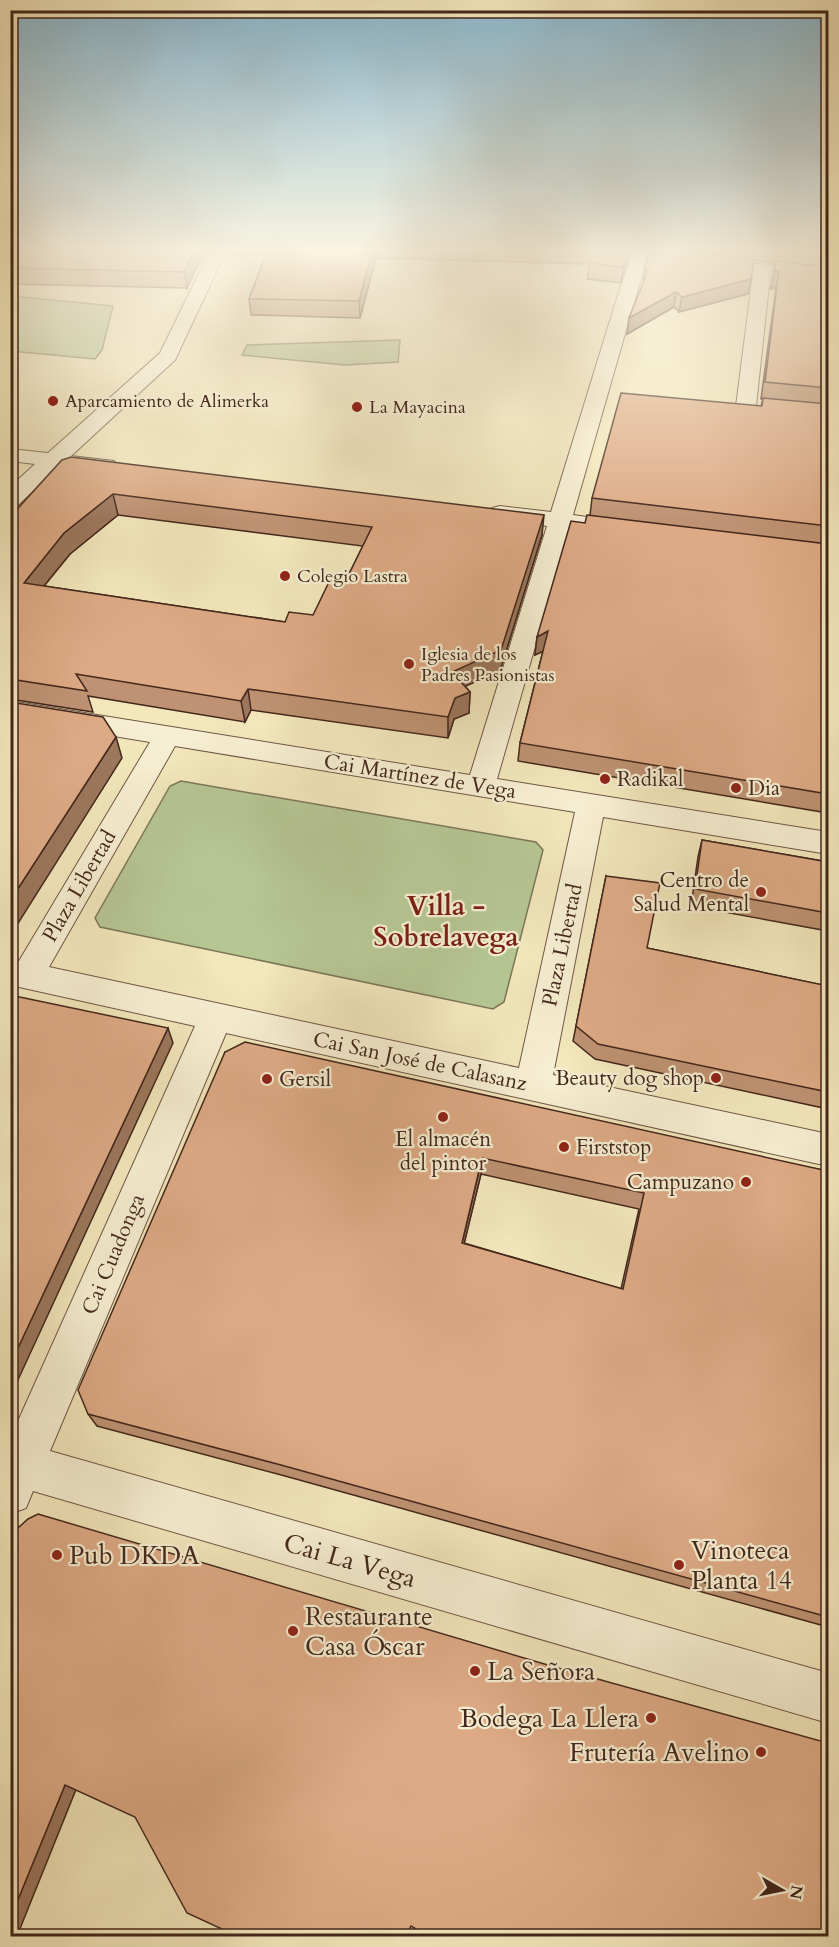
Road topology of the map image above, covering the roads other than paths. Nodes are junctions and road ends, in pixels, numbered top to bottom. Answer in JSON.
{"nodes":[{"id":1,"x":176,"y":340,"type":"edge"},
{"id":2,"x":614,"y":340,"type":"edge"},
{"id":3,"x":754,"y":340,"type":"edge"},
{"id":4,"x":598,"y":392,"type":"junction"},
{"id":5,"x":621,"y":394,"type":"edge"},
{"id":6,"x":724,"y":404,"type":"edge"},
{"id":7,"x":746,"y":406,"type":"junction"},
{"id":8,"x":770,"y":408,"type":"edge"},
{"id":9,"x":10,"y":455,"type":"edge"},
{"id":10,"x":53,"y":460,"type":"junction"},
{"id":11,"x":124,"y":468,"type":"edge"},
{"id":12,"x":10,"y":500,"type":"edge"},
{"id":13,"x":479,"y":511,"type":"edge"},
{"id":14,"x":561,"y":521,"type":"junction"},
{"id":15,"x":631,"y":529,"type":"edge"},
{"id":16,"x":10,"y":710,"type":"edge"},
{"id":17,"x":167,"y":736,"type":"junction"},
{"id":18,"x":481,"y":786,"type":"junction"},
{"id":19,"x":591,"y":804,"type":"junction"},
{"id":20,"x":828,"y":843,"type":"edge"},
{"id":21,"x":19,"y":974,"type":"edge"},
{"id":22,"x":216,"y":1016,"type":"junction"},
{"id":23,"x":533,"y":1085,"type":"junction"},
{"id":24,"x":828,"y":1150,"type":"edge"},
{"id":25,"x":15,"y":1473,"type":"edge"},
{"id":26,"x":828,"y":1698,"type":"edge"}],
"edges":[{"from":1,"to":10,"type":"street"},
{"from":2,"to":4,"type":"street"},
{"from":3,"to":7,"type":"street"},
{"from":4,"to":5,"type":"street"},
{"from":4,"to":14,"type":"street"},
{"from":6,"to":7,"type":"street"},
{"from":7,"to":8,"type":"street"},
{"from":9,"to":10,"type":"street"},
{"from":10,"to":11,"type":"street"},
{"from":10,"to":12,"type":"street"},
{"from":13,"to":14,"type":"street"},
{"from":14,"to":15,"type":"street"},
{"from":14,"to":18,"type":"street"},
{"from":16,"to":17,"type":"street","name":"Cai Martínez de Vega"},
{"from":17,"to":18,"type":"street","name":"Cai Martínez de Vega"},
{"from":17,"to":21,"type":"street","name":"Plaza Libertad"},
{"from":18,"to":19,"type":"street","name":"Cai Martínez de Vega"},
{"from":19,"to":20,"type":"street","name":"Cai Martínez de Vega"},
{"from":19,"to":23,"type":"street","name":"Plaza Libertad"},
{"from":21,"to":22,"type":"street","name":"Cai San José de Calasanz"},
{"from":22,"to":23,"type":"street","name":"Cai San José de Calasanz"},
{"from":22,"to":25,"type":"street","name":"Cai Cuadonga"},
{"from":23,"to":24,"type":"street","name":"Cai San José de Calasanz"},
{"from":25,"to":26,"type":"street","name":"Cai La Vega"}]}
